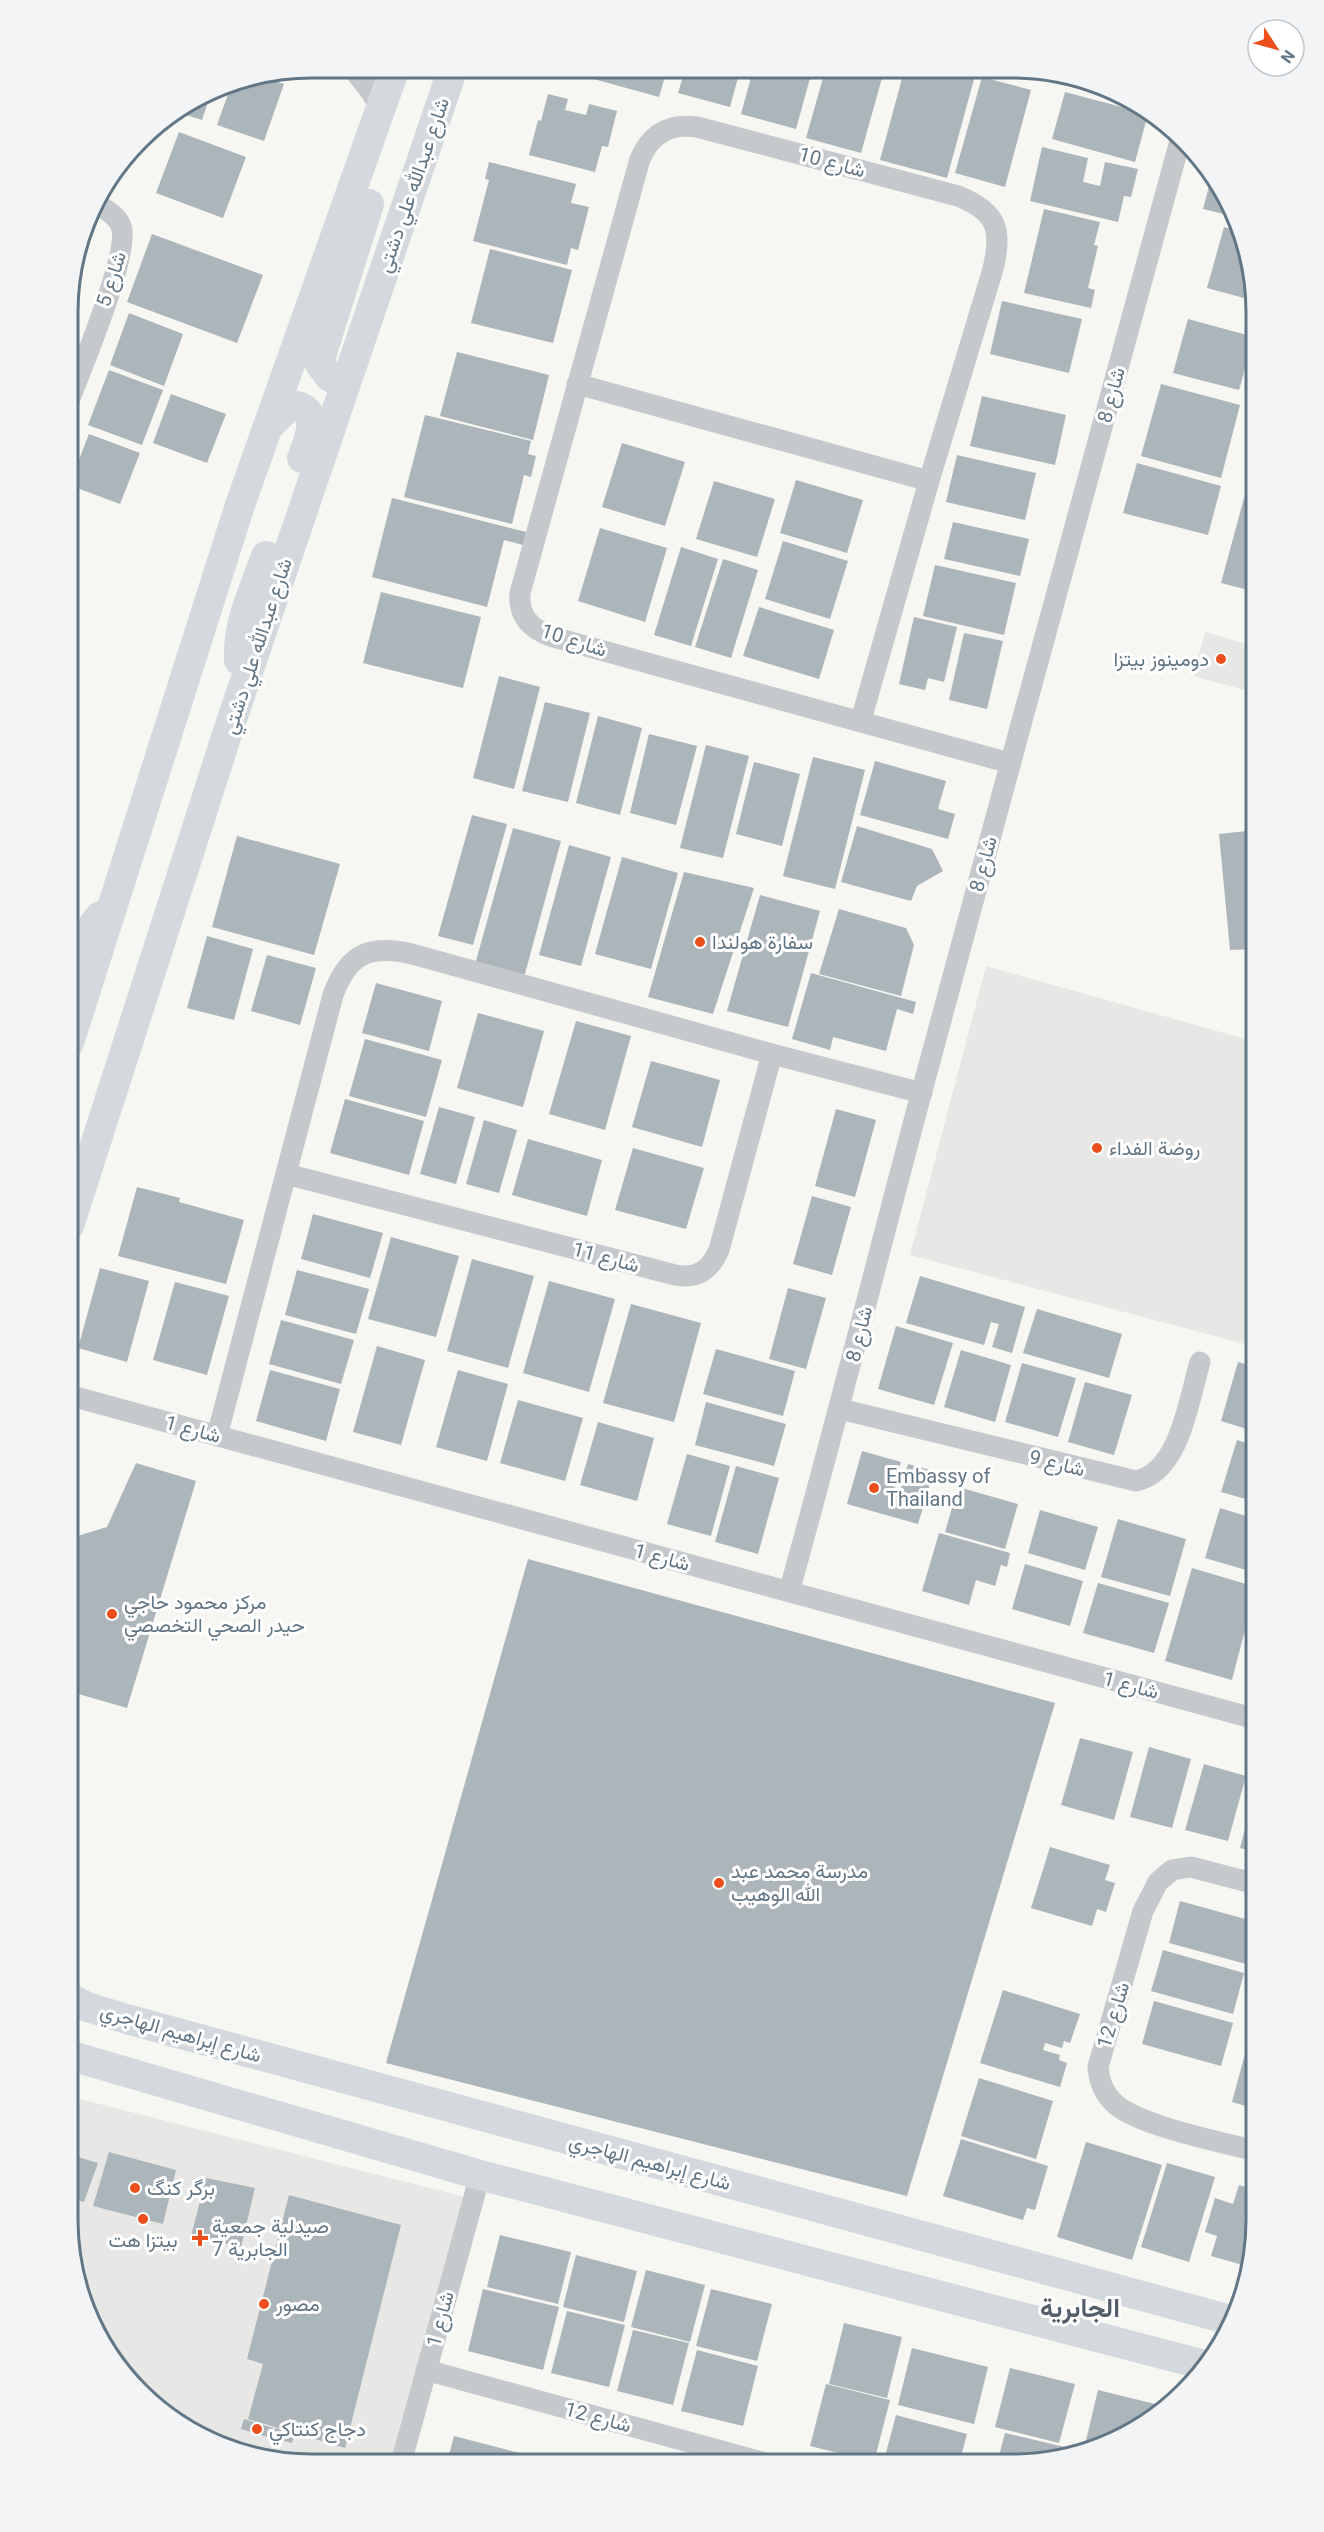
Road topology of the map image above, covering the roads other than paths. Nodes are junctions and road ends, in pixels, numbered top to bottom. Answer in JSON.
{"nodes":[{"id":1,"x":360,"y":78,"type":"edge"},
{"id":2,"x":392,"y":78,"type":"edge"},
{"id":3,"x":450,"y":78,"type":"edge"},
{"id":4,"x":381,"y":110,"type":"junction"},
{"id":5,"x":1178,"y":146,"type":"edge"},
{"id":6,"x":102,"y":208,"type":"edge"},
{"id":7,"x":78,"y":376,"type":"edge"},
{"id":8,"x":345,"y":383,"type":"junction"},
{"id":9,"x":577,"y":384,"type":"junction"},
{"id":10,"x":270,"y":425,"type":"junction"},
{"id":11,"x":929,"y":481,"type":"junction"},
{"id":12,"x":242,"y":690,"type":"junction"},
{"id":13,"x":861,"y":720,"type":"junction"},
{"id":14,"x":1010,"y":763,"type":"junction"},
{"id":15,"x":123,"y":874,"type":"junction"},
{"id":16,"x":78,"y":946,"type":"edge"},
{"id":17,"x":78,"y":1015,"type":"edge"},
{"id":18,"x":772,"y":1054,"type":"junction"},
{"id":19,"x":921,"y":1093,"type":"junction"},
{"id":20,"x":286,"y":1174,"type":"junction"},
{"id":21,"x":78,"y":1198,"type":"edge"},
{"id":22,"x":1200,"y":1362,"type":"dead end"},
{"id":23,"x":78,"y":1398,"type":"edge"},
{"id":24,"x":840,"y":1409,"type":"junction"},
{"id":25,"x":217,"y":1436,"type":"junction"},
{"id":26,"x":789,"y":1592,"type":"junction"},
{"id":27,"x":1246,"y":1715,"type":"edge"},
{"id":28,"x":1246,"y":1881,"type":"edge"},
{"id":29,"x":78,"y":2003,"type":"edge"},
{"id":30,"x":78,"y":2058,"type":"edge"},
{"id":31,"x":1246,"y":2148,"type":"edge"},
{"id":32,"x":480,"y":2175,"type":"junction"},
{"id":33,"x":1224,"y":2318,"type":"edge"},
{"id":34,"x":1093,"y":2335,"type":"junction"},
{"id":35,"x":1202,"y":2357,"type":"edge"},
{"id":36,"x":1198,"y":2363,"type":"edge"},
{"id":37,"x":426,"y":2370,"type":"junction"},
{"id":38,"x":403,"y":2454,"type":"edge"},
{"id":39,"x":733,"y":2454,"type":"edge"}],
"edges":[{"from":1,"to":4,"type":"street"},
{"from":2,"to":4,"type":"main road"},
{"from":3,"to":8,"type":"main road","name":"شارع عبدالله علي دشتي"},
{"from":4,"to":8,"type":"main road"},
{"from":4,"to":10,"type":"main road"},
{"from":5,"to":14,"type":"street","name":"شارع 8"},
{"from":6,"to":7,"type":"street","name":"شارع 5"},
{"from":8,"to":12,"type":"main road","name":"شارع عبدالله علي دشتي"},
{"from":9,"to":11,"type":"street"},
{"from":9,"to":11,"type":"street","name":"شارع 10"},
{"from":9,"to":13,"type":"street","name":"شارع 10"},
{"from":10,"to":12,"type":"main road"},
{"from":10,"to":15,"type":"main road"},
{"from":11,"to":13,"type":"street","name":"شارع 10"},
{"from":12,"to":21,"type":"main road","name":"شارع عبدالله علي دشتي"},
{"from":13,"to":14,"type":"street","name":"شارع 10"},
{"from":14,"to":19,"type":"street","name":"شارع 8"},
{"from":15,"to":16,"type":"main road"},
{"from":15,"to":17,"type":"main road"},
{"from":18,"to":19,"type":"street"},
{"from":18,"to":20,"type":"street"},
{"from":18,"to":20,"type":"street","name":"شارع 11"},
{"from":19,"to":24,"type":"street","name":"شارع 8"},
{"from":20,"to":25,"type":"street"},
{"from":22,"to":24,"type":"street","name":"شارع 9"},
{"from":23,"to":25,"type":"street","name":"شارع 1"},
{"from":24,"to":26,"type":"street","name":"شارع 8"},
{"from":25,"to":26,"type":"street","name":"شارع 1"},
{"from":26,"to":27,"type":"street","name":"شارع 1"},
{"from":28,"to":31,"type":"street","name":"شارع 12"},
{"from":29,"to":33,"type":"main road","name":"شارع إبراهيم الهاجري"},
{"from":30,"to":32,"type":"main road"},
{"from":32,"to":34,"type":"main road"},
{"from":32,"to":37,"type":"street","name":"شارع 1"},
{"from":34,"to":35,"type":"main road"},
{"from":34,"to":36,"type":"main road"},
{"from":37,"to":38,"type":"street","name":"شارع 1"},
{"from":37,"to":39,"type":"street","name":"شارع 12"}]}
